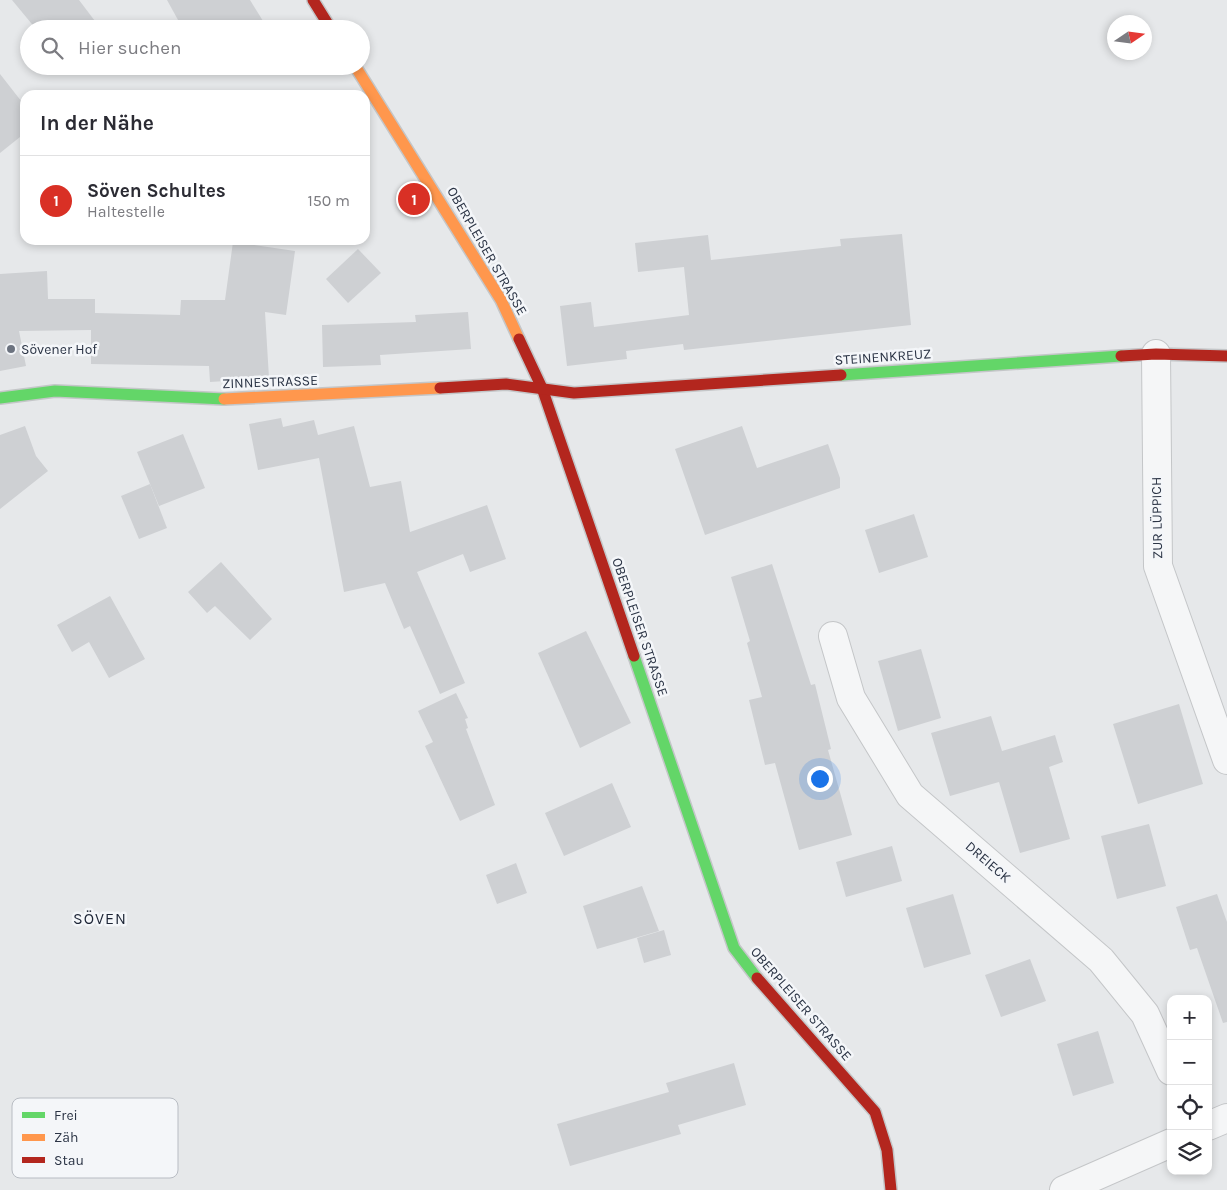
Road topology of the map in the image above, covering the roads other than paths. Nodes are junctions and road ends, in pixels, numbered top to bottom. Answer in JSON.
{"nodes":[{"id":1,"x":313,"y":0,"type":"edge"},
{"id":2,"x":325,"y":20,"type":"edge"},
{"id":3,"x":361,"y":75,"type":"edge"},
{"id":4,"x":370,"y":90,"type":"edge"},
{"id":5,"x":370,"y":90,"type":"edge"},
{"id":6,"x":1156,"y":354,"type":"junction"},
{"id":7,"x":1227,"y":356,"type":"edge"},
{"id":8,"x":542,"y":388,"type":"junction"},
{"id":9,"x":0,"y":398,"type":"edge"},
{"id":10,"x":833,"y":636,"type":"dead end"},
{"id":11,"x":1227,"y":760,"type":"edge"},
{"id":12,"x":1167,"y":1062,"type":"edge"},
{"id":13,"x":1227,"y":1118,"type":"edge"},
{"id":14,"x":1212,"y":1124,"type":"edge"},
{"id":15,"x":1167,"y":1145,"type":"edge"},
{"id":16,"x":891,"y":1190,"type":"edge"},
{"id":17,"x":1064,"y":1190,"type":"edge"}],
"edges":[{"from":1,"to":2,"type":"main road"},
{"from":3,"to":4,"type":"main road","name":"OBERPLEISER STRASSE"},
{"from":5,"to":8,"type":"main road","name":"OBERPLEISER STRASSE"},
{"from":6,"to":7,"type":"main road","name":"STEINENKREUZ"},
{"from":6,"to":8,"type":"main road","name":"STEINENKREUZ"},
{"from":6,"to":11,"type":"street","name":"ZUR LÜPPICH"},
{"from":8,"to":9,"type":"main road","name":"ZINNESTRASSE"},
{"from":8,"to":16,"type":"main road","name":"OBERPLEISER STRASSE"},
{"from":10,"to":12,"type":"street","name":"DREIECK"},
{"from":13,"to":14,"type":"street"},
{"from":15,"to":17,"type":"street"}]}
